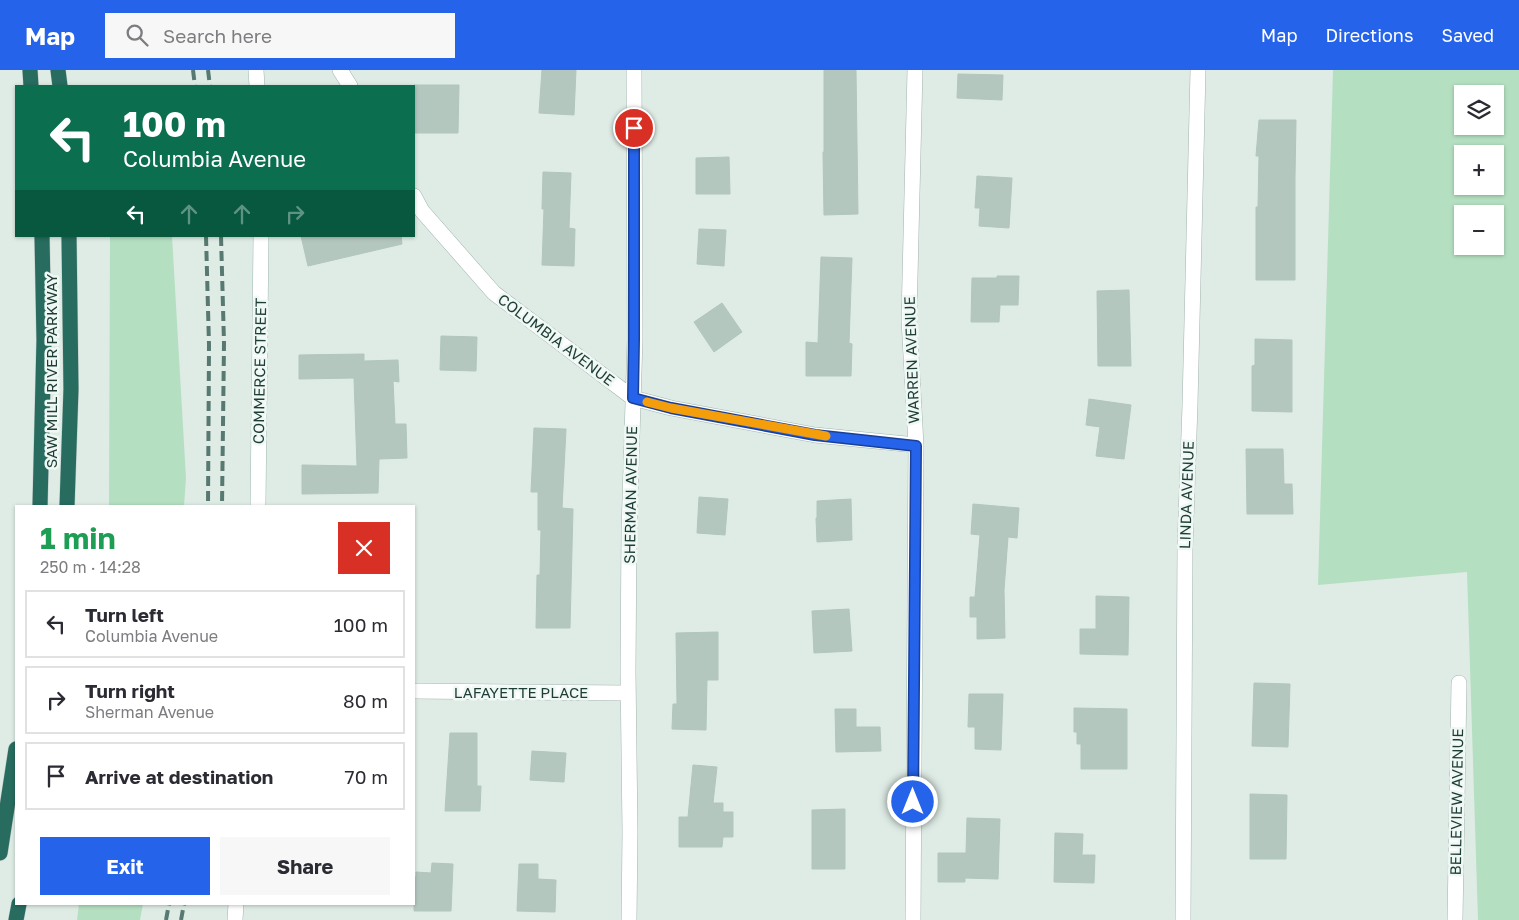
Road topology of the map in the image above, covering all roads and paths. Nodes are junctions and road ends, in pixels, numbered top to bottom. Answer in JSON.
{"nodes":[{"id":1,"x":30,"y":70,"type":"edge"},
{"id":2,"x":58,"y":70,"type":"edge"},
{"id":3,"x":256,"y":70,"type":"edge"},
{"id":4,"x":340,"y":70,"type":"edge"},
{"id":5,"x":634,"y":70,"type":"edge"},
{"id":6,"x":915,"y":70,"type":"edge"},
{"id":7,"x":1198,"y":70,"type":"edge"},
{"id":8,"x":32,"y":85,"type":"edge"},
{"id":9,"x":60,"y":85,"type":"edge"},
{"id":10,"x":257,"y":85,"type":"edge"},
{"id":11,"x":349,"y":85,"type":"edge"},
{"id":12,"x":415,"y":198,"type":"edge"},
{"id":13,"x":42,"y":237,"type":"edge"},
{"id":14,"x":69,"y":237,"type":"edge"},
{"id":15,"x":261,"y":237,"type":"edge"},
{"id":16,"x":633,"y":398,"type":"junction"},
{"id":17,"x":916,"y":446,"type":"junction"},
{"id":18,"x":40,"y":505,"type":"edge"},
{"id":19,"x":67,"y":505,"type":"edge"},
{"id":20,"x":258,"y":505,"type":"edge"},
{"id":21,"x":1459,"y":683,"type":"dead end"},
{"id":22,"x":415,"y":692,"type":"edge"},
{"id":23,"x":628,"y":693,"type":"junction"},
{"id":24,"x":15,"y":756,"type":"edge"},
{"id":25,"x":0,"y":853,"type":"edge"},
{"id":26,"x":19,"y":905,"type":"edge"},
{"id":27,"x":236,"y":905,"type":"edge"},
{"id":28,"x":16,"y":920,"type":"edge"},
{"id":29,"x":235,"y":920,"type":"edge"},
{"id":30,"x":629,"y":920,"type":"edge"},
{"id":31,"x":913,"y":920,"type":"edge"},
{"id":32,"x":1183,"y":920,"type":"edge"},
{"id":33,"x":1455,"y":920,"type":"edge"}],
"edges":[{"from":1,"to":8,"type":"highway"},
{"from":2,"to":9,"type":"highway"},
{"from":3,"to":10,"type":"street"},
{"from":4,"to":11,"type":"street"},
{"from":5,"to":16,"type":"street","name":"SHERMAN AVENUE"},
{"from":6,"to":17,"type":"street","name":"WARREN AVENUE"},
{"from":7,"to":32,"type":"street","name":"LINDA AVENUE"},
{"from":12,"to":16,"type":"street","name":"COLUMBIA AVENUE"},
{"from":13,"to":18,"type":"highway","name":"SAW MILL RIVER PARKWAY"},
{"from":14,"to":19,"type":"highway","name":"SAW MILL RIVER PARKWAY"},
{"from":15,"to":20,"type":"street","name":"COMMERCE STREET"},
{"from":16,"to":17,"type":"street","name":"COLUMBIA AVENUE"},
{"from":16,"to":23,"type":"street","name":"SHERMAN AVENUE"},
{"from":17,"to":31,"type":"street","name":"WARREN AVENUE"},
{"from":21,"to":33,"type":"street","name":"BELLEVIEW AVENUE"},
{"from":22,"to":23,"type":"street","name":"LAFAYETTE PLACE"},
{"from":23,"to":30,"type":"street","name":"SHERMAN AVENUE"},
{"from":24,"to":25,"type":"highway"},
{"from":26,"to":28,"type":"highway"},
{"from":27,"to":29,"type":"street"}]}
